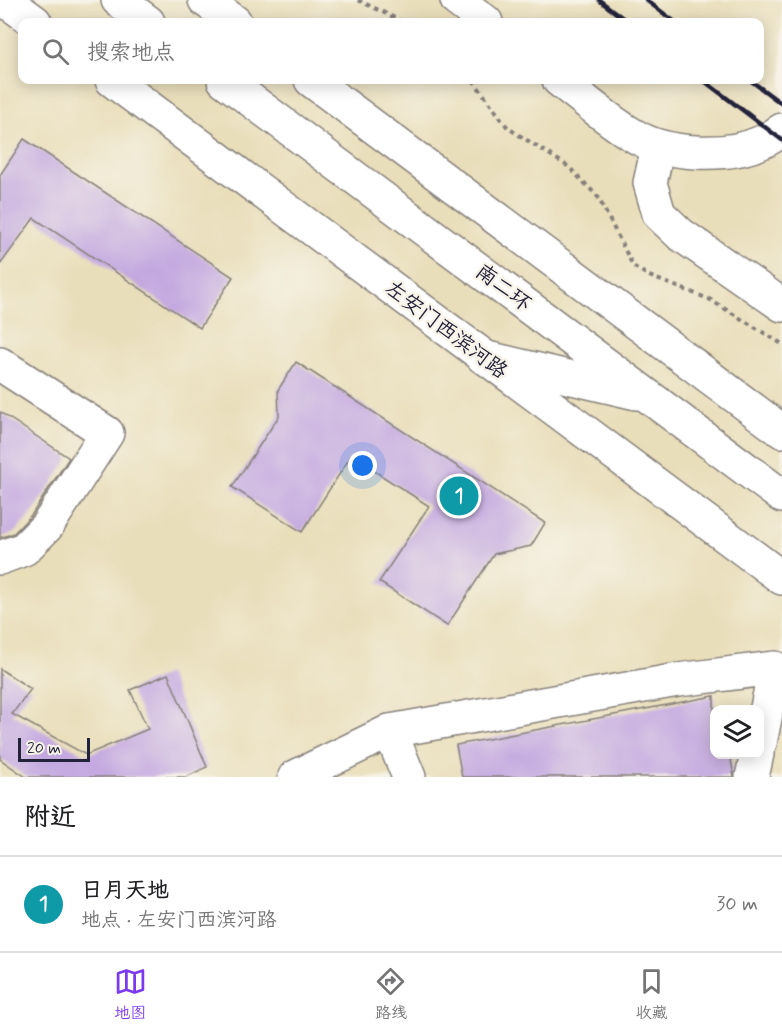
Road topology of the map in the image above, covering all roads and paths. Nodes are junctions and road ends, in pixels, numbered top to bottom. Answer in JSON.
{"nodes":[{"id":1,"x":5,"y":0,"type":"edge"},
{"id":2,"x":118,"y":0,"type":"edge"},
{"id":3,"x":205,"y":0,"type":"edge"},
{"id":4,"x":358,"y":0,"type":"edge"},
{"id":5,"x":457,"y":0,"type":"edge"},
{"id":6,"x":30,"y":18,"type":"edge"},
{"id":7,"x":143,"y":18,"type":"edge"},
{"id":8,"x":230,"y":18,"type":"edge"},
{"id":9,"x":395,"y":18,"type":"edge"},
{"id":10,"x":481,"y":18,"type":"edge"},
{"id":11,"x":117,"y":84,"type":"edge"},
{"id":12,"x":229,"y":84,"type":"edge"},
{"id":13,"x":316,"y":84,"type":"edge"},
{"id":14,"x":476,"y":84,"type":"edge"},
{"id":15,"x":564,"y":84,"type":"edge"},
{"id":16,"x":782,"y":130,"type":"edge"},
{"id":17,"x":658,"y":147,"type":"junction"},
{"id":18,"x":782,"y":305,"type":"edge"},
{"id":19,"x":782,"y":344,"type":"edge"},
{"id":20,"x":483,"y":357,"type":"junction"},
{"id":21,"x":0,"y":364,"type":"edge"},
{"id":22,"x":647,"y":396,"type":"junction"},
{"id":23,"x":782,"y":432,"type":"edge"},
{"id":24,"x":782,"y":496,"type":"edge"},
{"id":25,"x":0,"y":558,"type":"edge"},
{"id":26,"x":782,"y":578,"type":"edge"},
{"id":27,"x":780,"y":667,"type":"edge"},
{"id":28,"x":764,"y":725,"type":"edge"},
{"id":29,"x":390,"y":731,"type":"junction"},
{"id":30,"x":756,"y":759,"type":"edge"},
{"id":31,"x":295,"y":777,"type":"edge"},
{"id":32,"x":409,"y":777,"type":"edge"},
{"id":33,"x":752,"y":777,"type":"edge"}],
"edges":[{"from":1,"to":6,"type":"main road"},
{"from":2,"to":7,"type":"main road"},
{"from":3,"to":8,"type":"main road"},
{"from":4,"to":9,"type":"path"},
{"from":5,"to":10,"type":"main road"},
{"from":11,"to":20,"type":"main road","name":"左安门西滨河路"},
{"from":12,"to":22,"type":"main road","name":"南二环"},
{"from":13,"to":23,"type":"main road"},
{"from":14,"to":19,"type":"path"},
{"from":15,"to":17,"type":"main road"},
{"from":16,"to":17,"type":"main road"},
{"from":17,"to":18,"type":"main road"},
{"from":20,"to":22,"type":"main road"},
{"from":20,"to":26,"type":"main road","name":"左安门西滨河路"},
{"from":21,"to":25,"type":"main road"},
{"from":22,"to":24,"type":"main road","name":"南二环"},
{"from":27,"to":28,"type":"main road"},
{"from":27,"to":29,"type":"main road"},
{"from":29,"to":31,"type":"main road"},
{"from":29,"to":32,"type":"main road"},
{"from":30,"to":33,"type":"main road"}]}
